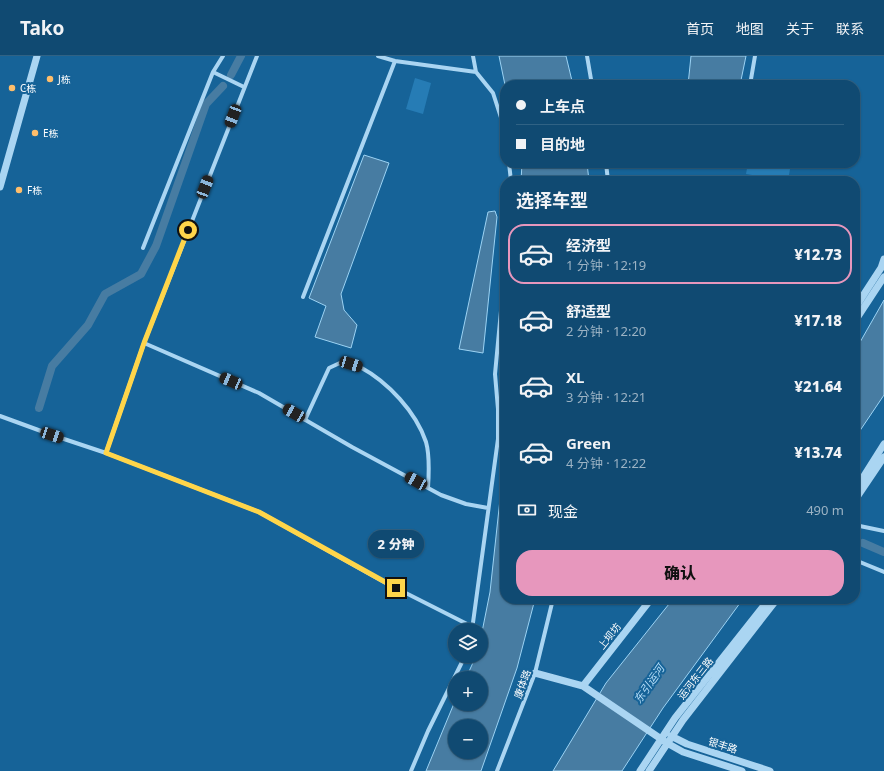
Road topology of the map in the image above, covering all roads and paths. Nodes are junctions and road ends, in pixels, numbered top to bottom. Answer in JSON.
{"nodes":[{"id":1,"x":37,"y":56,"type":"edge"},
{"id":2,"x":223,"y":56,"type":"edge"},
{"id":3,"x":257,"y":56,"type":"edge"},
{"id":4,"x":378,"y":56,"type":"edge"},
{"id":5,"x":473,"y":56,"type":"edge"},
{"id":6,"x":587,"y":56,"type":"edge"},
{"id":7,"x":755,"y":56,"type":"edge"},
{"id":8,"x":395,"y":61,"type":"junction"},
{"id":9,"x":213,"y":72,"type":"junction"},
{"id":10,"x":476,"y":72,"type":"junction"},
{"id":11,"x":591,"y":80,"type":"edge"},
{"id":12,"x":751,"y":80,"type":"edge"},
{"id":13,"x":244,"y":87,"type":"junction"},
{"id":14,"x":500,"y":115,"type":"edge"},
{"id":15,"x":0,"y":188,"type":"edge"},
{"id":16,"x":143,"y":248,"type":"dead end"},
{"id":17,"x":884,"y":258,"type":"edge"},
{"id":18,"x":884,"y":277,"type":"edge"},
{"id":19,"x":303,"y":297,"type":"dead end"},
{"id":20,"x":860,"y":300,"type":"edge"},
{"id":21,"x":860,"y":313,"type":"edge"},
{"id":22,"x":500,"y":322,"type":"edge"},
{"id":23,"x":144,"y":343,"type":"junction"},
{"id":24,"x":0,"y":416,"type":"edge"},
{"id":25,"x":305,"y":420,"type":"junction"},
{"id":26,"x":884,"y":444,"type":"edge"},
{"id":27,"x":106,"y":453,"type":"junction"},
{"id":28,"x":884,"y":457,"type":"edge"},
{"id":29,"x":860,"y":482,"type":"edge"},
{"id":30,"x":428,"y":488,"type":"junction"},
{"id":31,"x":860,"y":493,"type":"edge"},
{"id":32,"x":488,"y":508,"type":"junction"},
{"id":33,"x":860,"y":526,"type":"edge"},
{"id":34,"x":884,"y":531,"type":"edge"},
{"id":35,"x":860,"y":562,"type":"edge"},
{"id":36,"x":884,"y":572,"type":"edge"},
{"id":37,"x":553,"y":604,"type":"edge"},
{"id":38,"x":647,"y":604,"type":"edge"},
{"id":39,"x":765,"y":604,"type":"edge"},
{"id":40,"x":773,"y":604,"type":"edge"},
{"id":41,"x":462,"y":623,"type":"edge"},
{"id":42,"x":474,"y":623,"type":"edge"},
{"id":43,"x":462,"y":663,"type":"edge"},
{"id":44,"x":534,"y":673,"type":"junction"},
{"id":45,"x":583,"y":686,"type":"junction"},
{"id":46,"x":671,"y":736,"type":"junction"},
{"id":47,"x":664,"y":740,"type":"junction"},
{"id":48,"x":411,"y":771,"type":"edge"},
{"id":49,"x":497,"y":771,"type":"edge"},
{"id":50,"x":640,"y":771,"type":"edge"},
{"id":51,"x":649,"y":771,"type":"edge"},
{"id":52,"x":742,"y":771,"type":"edge"},
{"id":53,"x":770,"y":771,"type":"edge"}],
"edges":[{"from":1,"to":15,"type":"street"},
{"from":2,"to":9,"type":"street"},
{"from":3,"to":13,"type":"street"},
{"from":4,"to":8,"type":"street"},
{"from":5,"to":10,"type":"street"},
{"from":6,"to":11,"type":"street"},
{"from":7,"to":12,"type":"street"},
{"from":8,"to":10,"type":"street"},
{"from":8,"to":19,"type":"street"},
{"from":9,"to":13,"type":"street"},
{"from":9,"to":16,"type":"street"},
{"from":10,"to":14,"type":"street"},
{"from":13,"to":23,"type":"street"},
{"from":17,"to":20,"type":"street"},
{"from":18,"to":21,"type":"street"},
{"from":22,"to":32,"type":"street"},
{"from":23,"to":25,"type":"street"},
{"from":23,"to":27,"type":"street"},
{"from":24,"to":27,"type":"street"},
{"from":25,"to":30,"type":"street"},
{"from":25,"to":30,"type":"street"},
{"from":26,"to":29,"type":"street"},
{"from":27,"to":41,"type":"street"},
{"from":28,"to":31,"type":"street"},
{"from":30,"to":32,"type":"street"},
{"from":32,"to":42,"type":"street"},
{"from":33,"to":34,"type":"street"},
{"from":35,"to":36,"type":"street"},
{"from":37,"to":44,"type":"street","name":"康体路"},
{"from":38,"to":45,"type":"street","name":"上坝坊"},
{"from":39,"to":47,"type":"street","name":"运河东三路"},
{"from":40,"to":46,"type":"street","name":"运河东三路"},
{"from":43,"to":48,"type":"street"},
{"from":44,"to":45,"type":"street","name":"银丰路"},
{"from":44,"to":49,"type":"street","name":"康体路"},
{"from":45,"to":47,"type":"street","name":"银丰路"},
{"from":46,"to":47,"type":"street"},
{"from":46,"to":53,"type":"street","name":"银丰路"},
{"from":47,"to":50,"type":"street","name":"运河东三路"},
{"from":47,"to":51,"type":"street","name":"运河东三路"},
{"from":47,"to":52,"type":"street","name":"银丰路"}]}
